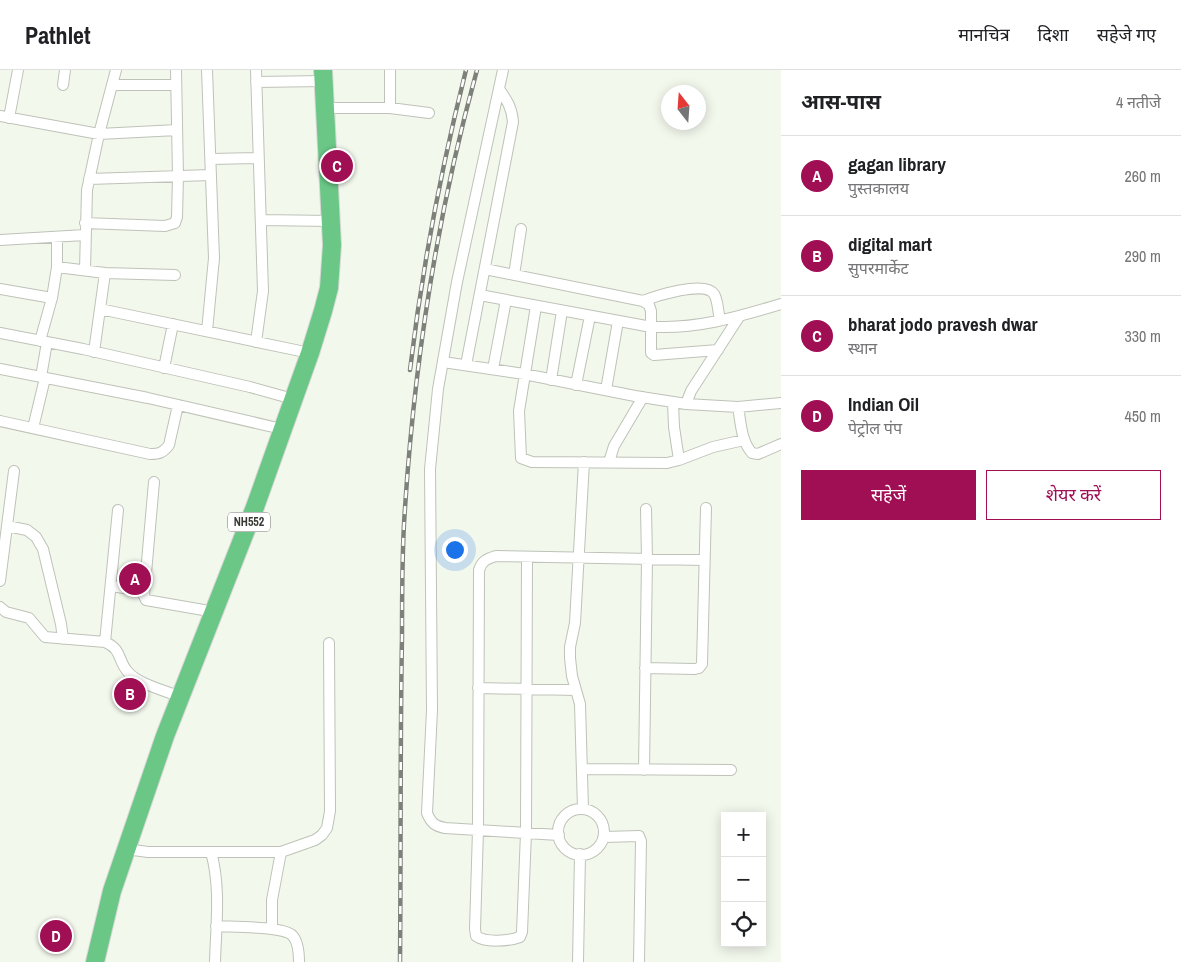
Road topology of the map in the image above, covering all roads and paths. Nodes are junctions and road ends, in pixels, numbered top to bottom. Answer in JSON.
{"nodes":[{"id":1,"x":18,"y":70,"type":"edge"},
{"id":2,"x":66,"y":70,"type":"edge"},
{"id":3,"x":116,"y":70,"type":"edge"},
{"id":4,"x":176,"y":70,"type":"edge"},
{"id":5,"x":207,"y":70,"type":"edge"},
{"id":6,"x":256,"y":70,"type":"edge"},
{"id":7,"x":390,"y":70,"type":"edge"},
{"id":8,"x":503,"y":70,"type":"edge"},
{"id":9,"x":324,"y":75,"type":"edge"},
{"id":10,"x":256,"y":82,"type":"junction"},
{"id":11,"x":63,"y":85,"type":"dead end"},
{"id":12,"x":112,"y":85,"type":"junction"},
{"id":13,"x":176,"y":85,"type":"junction"},
{"id":14,"x":499,"y":89,"type":"junction"},
{"id":15,"x":326,"y":108,"type":"junction"},
{"id":16,"x":390,"y":108,"type":"junction"},
{"id":17,"x":429,"y":112,"type":"dead end"},
{"id":18,"x":5,"y":117,"type":"edge"},
{"id":19,"x":177,"y":130,"type":"junction"},
{"id":20,"x":99,"y":134,"type":"junction"},
{"id":21,"x":258,"y":158,"type":"junction"},
{"id":22,"x":211,"y":159,"type":"junction"},
{"id":23,"x":211,"y":175,"type":"junction"},
{"id":24,"x":178,"y":176,"type":"junction"},
{"id":25,"x":89,"y":179,"type":"junction"},
{"id":26,"x":261,"y":220,"type":"junction"},
{"id":27,"x":331,"y":221,"type":"junction"},
{"id":28,"x":85,"y":223,"type":"junction"},
{"id":29,"x":521,"y":229,"type":"dead end"},
{"id":30,"x":85,"y":235,"type":"junction"},
{"id":31,"x":57,"y":237,"type":"junction"},
{"id":32,"x":0,"y":240,"type":"edge"},
{"id":33,"x":57,"y":267,"type":"junction"},
{"id":34,"x":485,"y":269,"type":"junction"},
{"id":35,"x":86,"y":270,"type":"junction"},
{"id":36,"x":105,"y":273,"type":"junction"},
{"id":37,"x":514,"y":274,"type":"junction"},
{"id":38,"x":176,"y":275,"type":"dead end"},
{"id":39,"x":0,"y":289,"type":"edge"},
{"id":40,"x":480,"y":295,"type":"junction"},
{"id":41,"x":52,"y":298,"type":"junction"},
{"id":42,"x":506,"y":300,"type":"junction"},
{"id":43,"x":643,"y":301,"type":"junction"},
{"id":44,"x":781,"y":304,"type":"edge"},
{"id":45,"x":536,"y":306,"type":"junction"},
{"id":46,"x":100,"y":309,"type":"junction"},
{"id":47,"x":562,"y":310,"type":"junction"},
{"id":48,"x":590,"y":316,"type":"junction"},
{"id":49,"x":739,"y":317,"type":"junction"},
{"id":50,"x":720,"y":320,"type":"junction"},
{"id":51,"x":618,"y":321,"type":"junction"},
{"id":52,"x":173,"y":324,"type":"junction"},
{"id":53,"x":652,"y":327,"type":"junction"},
{"id":54,"x":207,"y":331,"type":"junction"},
{"id":55,"x":0,"y":333,"type":"edge"},
{"id":56,"x":44,"y":342,"type":"junction"},
{"id":57,"x":256,"y":342,"type":"junction"},
{"id":58,"x":718,"y":350,"type":"junction"},
{"id":59,"x":94,"y":352,"type":"junction"},
{"id":60,"x":310,"y":353,"type":"junction"},
{"id":61,"x":443,"y":362,"type":"junction"},
{"id":62,"x":466,"y":366,"type":"junction"},
{"id":63,"x":164,"y":368,"type":"junction"},
{"id":64,"x":0,"y":369,"type":"edge"},
{"id":65,"x":493,"y":369,"type":"junction"},
{"id":66,"x":524,"y":374,"type":"junction"},
{"id":67,"x":43,"y":378,"type":"junction"},
{"id":68,"x":551,"y":380,"type":"junction"},
{"id":69,"x":576,"y":385,"type":"junction"},
{"id":70,"x":606,"y":390,"type":"junction"},
{"id":71,"x":643,"y":397,"type":"junction"},
{"id":72,"x":293,"y":399,"type":"junction"},
{"id":73,"x":673,"y":402,"type":"junction"},
{"id":74,"x":781,"y":402,"type":"edge"},
{"id":75,"x":178,"y":404,"type":"junction"},
{"id":76,"x":686,"y":404,"type":"junction"},
{"id":77,"x":738,"y":407,"type":"junction"},
{"id":78,"x":0,"y":421,"type":"edge"},
{"id":79,"x":33,"y":428,"type":"junction"},
{"id":80,"x":282,"y":429,"type":"junction"},
{"id":81,"x":744,"y":440,"type":"junction"},
{"id":82,"x":781,"y":444,"type":"edge"},
{"id":83,"x":679,"y":460,"type":"junction"},
{"id":84,"x":584,"y":462,"type":"junction"},
{"id":85,"x":609,"y":462,"type":"junction"},
{"id":86,"x":14,"y":471,"type":"dead end"},
{"id":87,"x":154,"y":482,"type":"dead end"},
{"id":88,"x":706,"y":508,"type":"dead end"},
{"id":89,"x":646,"y":509,"type":"dead end"},
{"id":90,"x":118,"y":510,"type":"dead end"},
{"id":91,"x":7,"y":526,"type":"junction"},
{"id":92,"x":527,"y":557,"type":"junction"},
{"id":93,"x":578,"y":558,"type":"junction"},
{"id":94,"x":647,"y":559,"type":"junction"},
{"id":95,"x":704,"y":560,"type":"junction"},
{"id":96,"x":0,"y":581,"type":"edge"},
{"id":97,"x":111,"y":586,"type":"junction"},
{"id":98,"x":144,"y":591,"type":"junction"},
{"id":99,"x":0,"y":607,"type":"edge"},
{"id":100,"x":215,"y":612,"type":"junction"},
{"id":101,"x":63,"y":639,"type":"junction"},
{"id":102,"x":105,"y":642,"type":"junction"},
{"id":103,"x":330,"y":643,"type":"dead end"},
{"id":104,"x":646,"y":668,"type":"junction"},
{"id":105,"x":478,"y":688,"type":"junction"},
{"id":106,"x":526,"y":688,"type":"junction"},
{"id":107,"x":576,"y":690,"type":"junction"},
{"id":108,"x":181,"y":698,"type":"junction"},
{"id":109,"x":582,"y":769,"type":"junction"},
{"id":110,"x":644,"y":770,"type":"junction"},
{"id":111,"x":731,"y":770,"type":"dead end"},
{"id":112,"x":583,"y":809,"type":"junction"},
{"id":113,"x":478,"y":830,"type":"junction"},
{"id":114,"x":526,"y":833,"type":"junction"},
{"id":115,"x":559,"y":835,"type":"junction"},
{"id":116,"x":604,"y":837,"type":"junction"},
{"id":117,"x":126,"y":849,"type":"junction"},
{"id":118,"x":211,"y":852,"type":"junction"},
{"id":119,"x":281,"y":852,"type":"junction"},
{"id":120,"x":580,"y":854,"type":"junction"},
{"id":121,"x":216,"y":926,"type":"junction"},
{"id":122,"x":272,"y":929,"type":"junction"},
{"id":123,"x":95,"y":962,"type":"edge"},
{"id":124,"x":215,"y":962,"type":"edge"},
{"id":125,"x":299,"y":962,"type":"edge"},
{"id":126,"x":578,"y":962,"type":"edge"},
{"id":127,"x":639,"y":962,"type":"edge"}],
"edges":[{"from":1,"to":18,"type":"street"},
{"from":2,"to":11,"type":"street"},
{"from":3,"to":12,"type":"street"},
{"from":4,"to":13,"type":"street"},
{"from":5,"to":22,"type":"street"},
{"from":6,"to":10,"type":"street"},
{"from":7,"to":16,"type":"street"},
{"from":8,"to":14,"type":"street"},
{"from":9,"to":10,"type":"street"},
{"from":9,"to":15,"type":"highway","number":"NH552"},
{"from":10,"to":21,"type":"street"},
{"from":12,"to":13,"type":"street"},
{"from":12,"to":20,"type":"street"},
{"from":13,"to":19,"type":"street"},
{"from":14,"to":34,"type":"street"},
{"from":14,"to":61,"type":"street"},
{"from":15,"to":16,"type":"street"},
{"from":15,"to":27,"type":"highway","number":"NH552"},
{"from":16,"to":17,"type":"street"},
{"from":18,"to":20,"type":"street"},
{"from":19,"to":20,"type":"street"},
{"from":19,"to":24,"type":"street"},
{"from":20,"to":25,"type":"street"},
{"from":21,"to":22,"type":"street"},
{"from":21,"to":26,"type":"street"},
{"from":22,"to":23,"type":"street"},
{"from":23,"to":24,"type":"street"},
{"from":23,"to":54,"type":"street"},
{"from":24,"to":25,"type":"street"},
{"from":24,"to":28,"type":"street"},
{"from":25,"to":28,"type":"street"},
{"from":26,"to":27,"type":"street"},
{"from":26,"to":57,"type":"street"},
{"from":27,"to":60,"type":"highway","number":"NH552"},
{"from":28,"to":30,"type":"street"},
{"from":29,"to":37,"type":"street"},
{"from":30,"to":31,"type":"street"},
{"from":30,"to":35,"type":"street"},
{"from":31,"to":32,"type":"street"},
{"from":31,"to":33,"type":"street"},
{"from":33,"to":35,"type":"street"},
{"from":33,"to":41,"type":"street"},
{"from":34,"to":37,"type":"street"},
{"from":34,"to":40,"type":"street"},
{"from":35,"to":36,"type":"street"},
{"from":36,"to":38,"type":"street"},
{"from":36,"to":46,"type":"street"},
{"from":37,"to":43,"type":"street"},
{"from":39,"to":41,"type":"street"},
{"from":40,"to":42,"type":"street"},
{"from":40,"to":62,"type":"street"},
{"from":41,"to":56,"type":"street"},
{"from":42,"to":45,"type":"street"},
{"from":42,"to":65,"type":"street"},
{"from":43,"to":50,"type":"street"},
{"from":43,"to":53,"type":"street"},
{"from":44,"to":49,"type":"street"},
{"from":45,"to":47,"type":"street"},
{"from":45,"to":66,"type":"street"},
{"from":46,"to":52,"type":"street"},
{"from":46,"to":59,"type":"street"},
{"from":47,"to":48,"type":"street"},
{"from":47,"to":68,"type":"street"},
{"from":48,"to":51,"type":"street"},
{"from":48,"to":69,"type":"street"},
{"from":49,"to":50,"type":"street"},
{"from":49,"to":58,"type":"street"},
{"from":50,"to":53,"type":"street"},
{"from":51,"to":53,"type":"street"},
{"from":51,"to":70,"type":"street"},
{"from":52,"to":54,"type":"street"},
{"from":52,"to":63,"type":"street"},
{"from":53,"to":58,"type":"street"},
{"from":54,"to":57,"type":"street"},
{"from":55,"to":56,"type":"street"},
{"from":56,"to":59,"type":"street"},
{"from":56,"to":67,"type":"street"},
{"from":57,"to":60,"type":"street"},
{"from":58,"to":76,"type":"street"},
{"from":59,"to":63,"type":"street"},
{"from":60,"to":72,"type":"highway","number":"NH552"},
{"from":61,"to":62,"type":"street"},
{"from":61,"to":113,"type":"street"},
{"from":62,"to":65,"type":"street"},
{"from":63,"to":72,"type":"street"},
{"from":64,"to":67,"type":"street"},
{"from":65,"to":66,"type":"street"},
{"from":66,"to":68,"type":"street"},
{"from":66,"to":84,"type":"street"},
{"from":67,"to":75,"type":"street"},
{"from":67,"to":79,"type":"street"},
{"from":68,"to":69,"type":"street"},
{"from":69,"to":70,"type":"street"},
{"from":70,"to":71,"type":"street"},
{"from":71,"to":73,"type":"street"},
{"from":71,"to":85,"type":"street"},
{"from":72,"to":80,"type":"highway","number":"NH552"},
{"from":73,"to":76,"type":"street"},
{"from":73,"to":83,"type":"street"},
{"from":74,"to":77,"type":"street"},
{"from":75,"to":79,"type":"street"},
{"from":75,"to":80,"type":"street"},
{"from":76,"to":77,"type":"street"},
{"from":77,"to":81,"type":"street"},
{"from":78,"to":79,"type":"street"},
{"from":80,"to":100,"type":"highway","number":"NH552"},
{"from":81,"to":82,"type":"street"},
{"from":81,"to":83,"type":"street"},
{"from":83,"to":85,"type":"street"},
{"from":84,"to":85,"type":"street"},
{"from":84,"to":93,"type":"street"},
{"from":86,"to":91,"type":"street"},
{"from":87,"to":98,"type":"street"},
{"from":88,"to":95,"type":"street"},
{"from":89,"to":94,"type":"street"},
{"from":90,"to":97,"type":"street"},
{"from":91,"to":96,"type":"street"},
{"from":91,"to":101,"type":"street"},
{"from":92,"to":93,"type":"street"},
{"from":92,"to":105,"type":"street"},
{"from":92,"to":106,"type":"street"},
{"from":93,"to":94,"type":"street"},
{"from":93,"to":107,"type":"street"},
{"from":94,"to":95,"type":"street"},
{"from":94,"to":104,"type":"street"},
{"from":95,"to":104,"type":"street"},
{"from":97,"to":98,"type":"street"},
{"from":97,"to":102,"type":"street"},
{"from":98,"to":100,"type":"street"},
{"from":99,"to":101,"type":"street"},
{"from":100,"to":108,"type":"highway","number":"NH552"},
{"from":101,"to":102,"type":"street"},
{"from":102,"to":108,"type":"street"},
{"from":103,"to":119,"type":"street"},
{"from":104,"to":110,"type":"street"},
{"from":105,"to":106,"type":"street"},
{"from":105,"to":113,"type":"street"},
{"from":106,"to":107,"type":"street"},
{"from":106,"to":114,"type":"street"},
{"from":107,"to":109,"type":"street"},
{"from":108,"to":117,"type":"highway","number":"NH552"},
{"from":109,"to":110,"type":"street"},
{"from":109,"to":112,"type":"street"},
{"from":110,"to":111,"type":"street"},
{"from":112,"to":115,"type":"street"},
{"from":112,"to":116,"type":"street"},
{"from":113,"to":114,"type":"street"},
{"from":113,"to":114,"type":"street"},
{"from":114,"to":115,"type":"street"},
{"from":115,"to":120,"type":"street"},
{"from":116,"to":120,"type":"street"},
{"from":116,"to":127,"type":"street"},
{"from":117,"to":118,"type":"street"},
{"from":117,"to":123,"type":"highway","number":"NH552"},
{"from":118,"to":119,"type":"street"},
{"from":118,"to":121,"type":"street"},
{"from":119,"to":122,"type":"street"},
{"from":120,"to":126,"type":"street"},
{"from":121,"to":122,"type":"street"},
{"from":121,"to":124,"type":"street"},
{"from":122,"to":125,"type":"street"}]}
